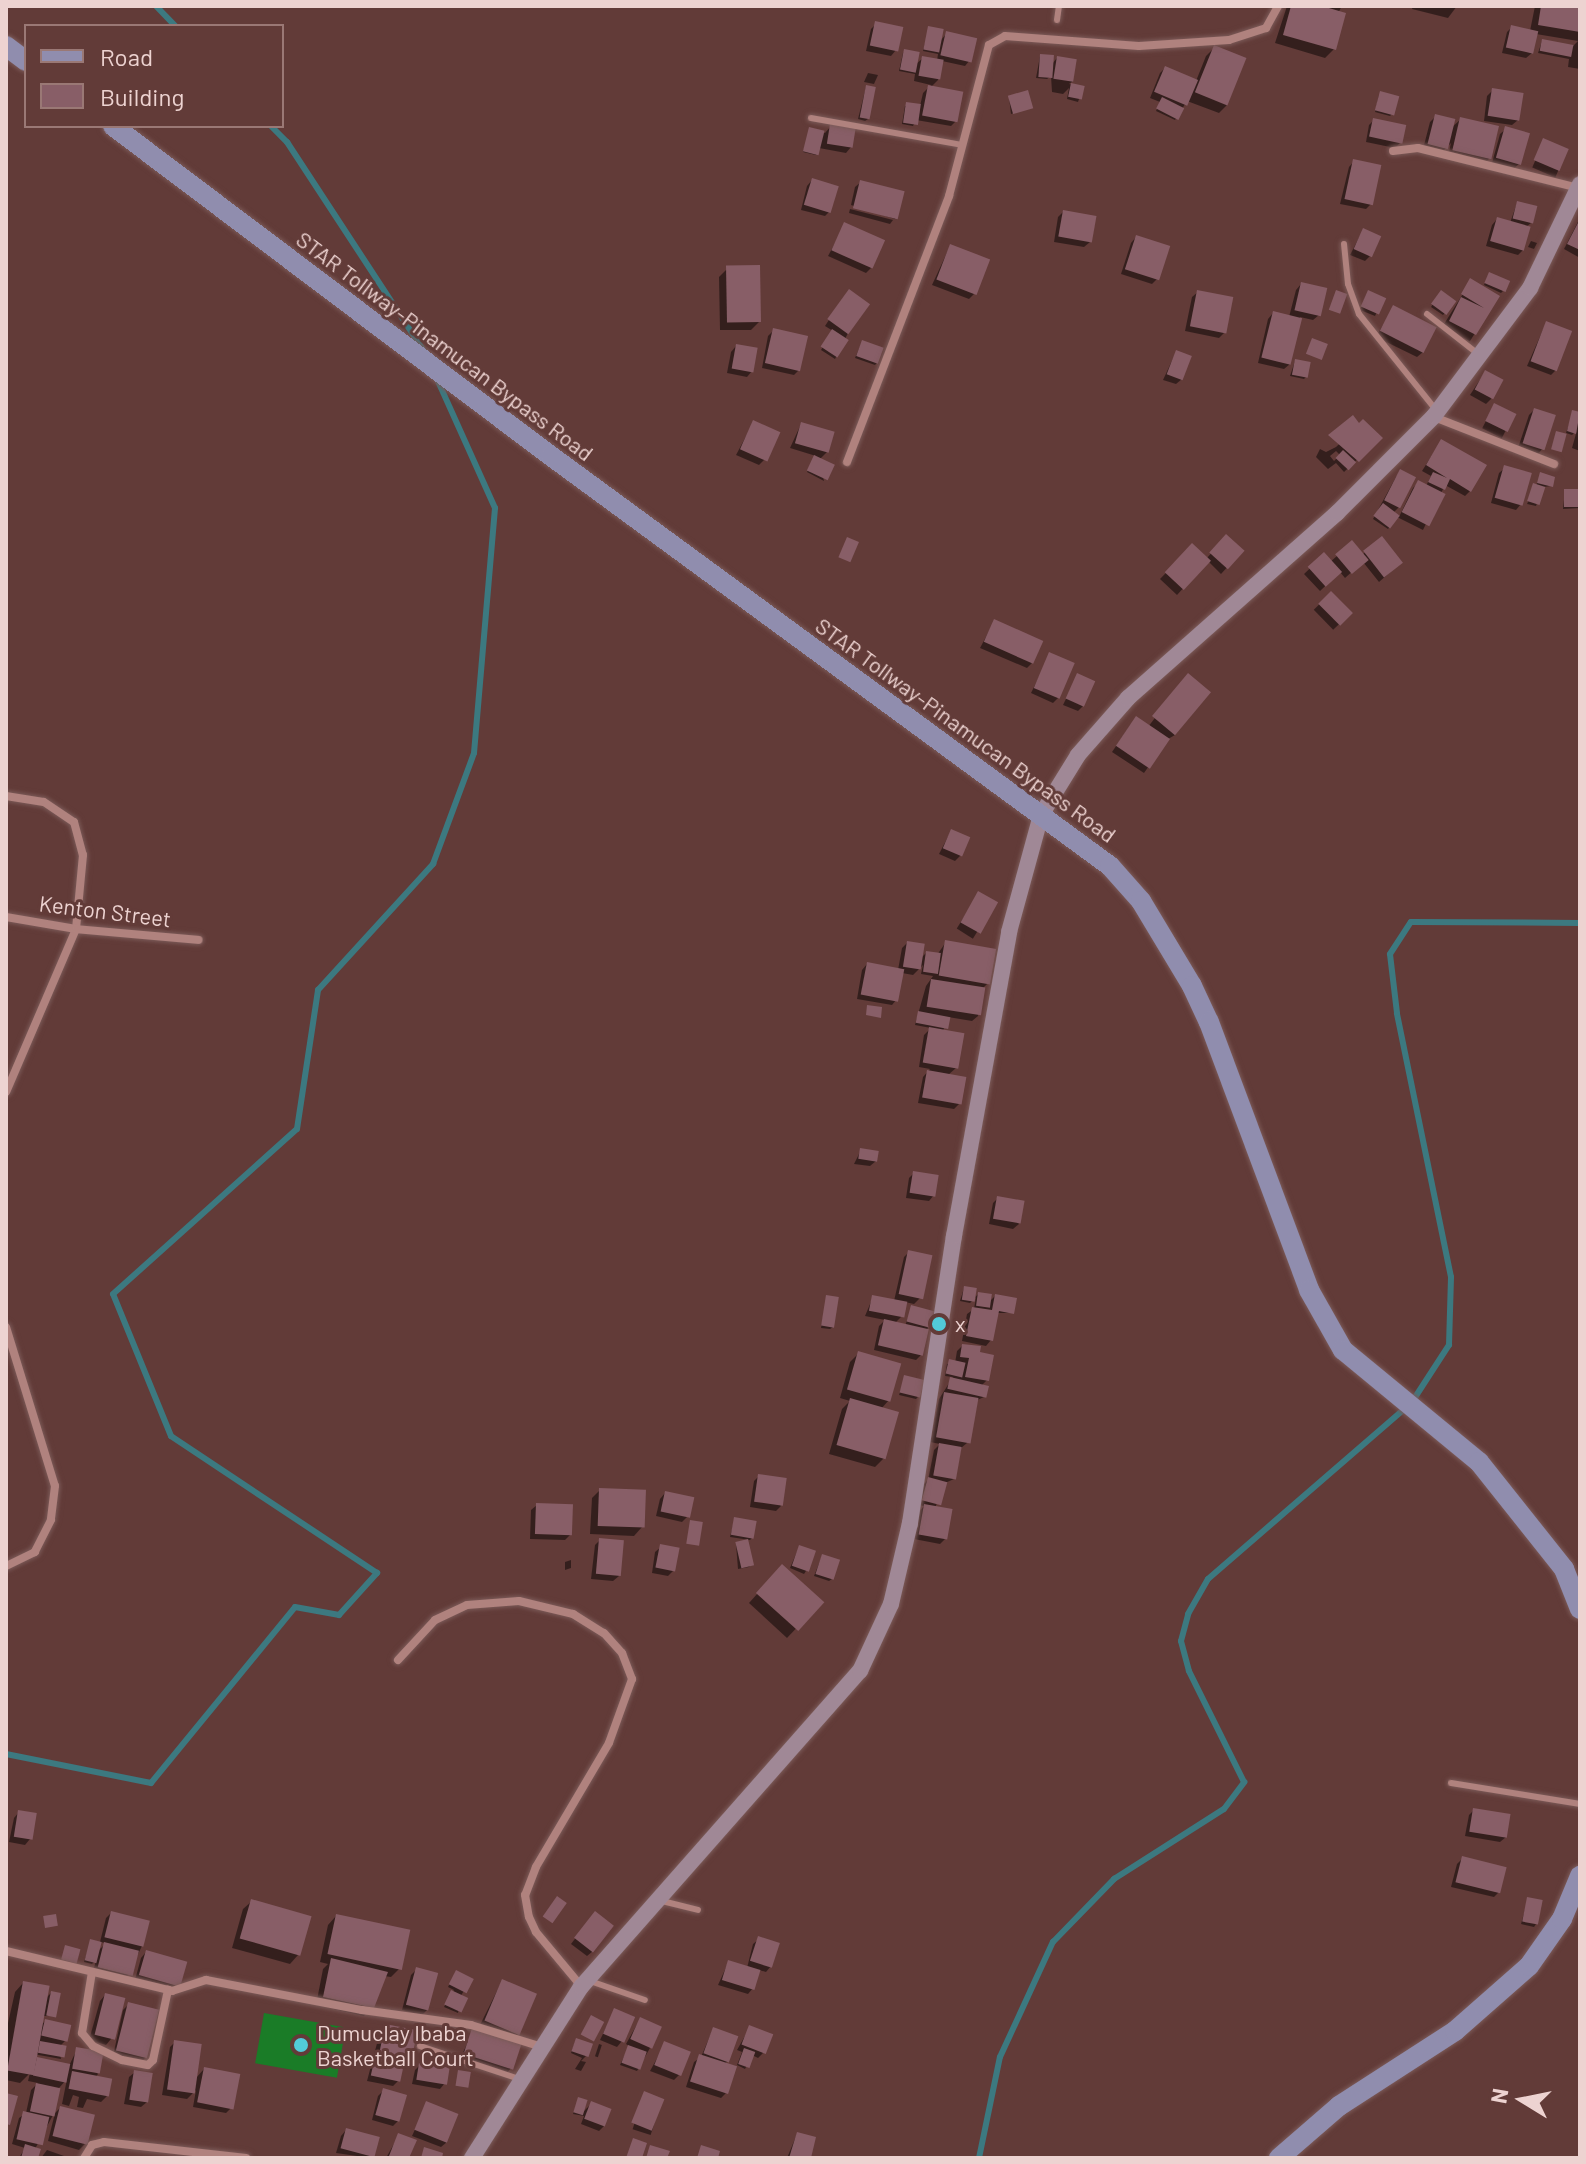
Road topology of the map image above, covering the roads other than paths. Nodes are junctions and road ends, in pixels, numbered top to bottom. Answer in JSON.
{"nodes":[{"id":1,"x":1059,"y":6,"type":"edge"},
{"id":2,"x":1278,"y":6,"type":"edge"},
{"id":3,"x":1057,"y":20,"type":"dead end"},
{"id":4,"x":6,"y":46,"type":"edge"},
{"id":5,"x":24,"y":60,"type":"edge"},
{"id":6,"x":811,"y":118,"type":"dead end"},
{"id":7,"x":116,"y":128,"type":"edge"},
{"id":8,"x":962,"y":145,"type":"junction"},
{"id":9,"x":1393,"y":151,"type":"dead end"},
{"id":10,"x":1579,"y":186,"type":"edge"},
{"id":11,"x":1344,"y":244,"type":"dead end"},
{"id":12,"x":1427,"y":314,"type":"dead end"},
{"id":13,"x":1479,"y":356,"type":"junction"},
{"id":14,"x":1436,"y":414,"type":"junction"},
{"id":15,"x":847,"y":462,"type":"dead end"},
{"id":16,"x":1554,"y":464,"type":"dead end"},
{"id":17,"x":6,"y":796,"type":"edge"},
{"id":18,"x":1041,"y":815,"type":"junction"},
{"id":19,"x":6,"y":917,"type":"edge"},
{"id":20,"x":76,"y":929,"type":"junction"},
{"id":21,"x":199,"y":940,"type":"dead end"},
{"id":22,"x":6,"y":1092,"type":"edge"},
{"id":23,"x":6,"y":1327,"type":"edge"},
{"id":24,"x":6,"y":1566,"type":"edge"},
{"id":25,"x":1580,"y":1609,"type":"edge"},
{"id":26,"x":398,"y":1660,"type":"dead end"},
{"id":27,"x":1451,"y":1783,"type":"dead end"},
{"id":28,"x":1580,"y":1804,"type":"edge"},
{"id":29,"x":1580,"y":1876,"type":"edge"},
{"id":30,"x":658,"y":1900,"type":"junction"},
{"id":31,"x":698,"y":1910,"type":"dead end"},
{"id":32,"x":6,"y":1951,"type":"edge"},
{"id":33,"x":92,"y":1972,"type":"junction"},
{"id":34,"x":584,"y":1983,"type":"junction"},
{"id":35,"x":168,"y":1990,"type":"junction"},
{"id":36,"x":645,"y":2000,"type":"dead end"},
{"id":37,"x":420,"y":2046,"type":"dead end"},
{"id":38,"x":543,"y":2048,"type":"junction"},
{"id":39,"x":523,"y":2080,"type":"junction"},
{"id":40,"x":84,"y":2158,"type":"edge"},
{"id":41,"x":246,"y":2158,"type":"edge"},
{"id":42,"x":472,"y":2158,"type":"edge"},
{"id":43,"x":1279,"y":2158,"type":"edge"}],
"edges":[{"from":1,"to":3,"type":"lane"},
{"from":2,"to":8,"type":"street"},
{"from":4,"to":5,"type":"main road"},
{"from":6,"to":8,"type":"lane"},
{"from":7,"to":18,"type":"main road","name":"STAR Tollway-Pinamucan Bypass Road"},
{"from":8,"to":15,"type":"street"},
{"from":9,"to":10,"type":"street"},
{"from":10,"to":13,"type":"street"},
{"from":11,"to":14,"type":"lane"},
{"from":12,"to":13,"type":"lane"},
{"from":13,"to":14,"type":"street"},
{"from":14,"to":16,"type":"street"},
{"from":14,"to":18,"type":"street"},
{"from":17,"to":20,"type":"street"},
{"from":18,"to":25,"type":"main road","name":"STAR Tollway-Pinamucan Bypass Road"},
{"from":18,"to":30,"type":"street"},
{"from":19,"to":20,"type":"street","name":"Kenton Street"},
{"from":20,"to":21,"type":"street","name":"Kenton Street"},
{"from":20,"to":22,"type":"street"},
{"from":23,"to":24,"type":"street"},
{"from":26,"to":34,"type":"street"},
{"from":27,"to":28,"type":"lane"},
{"from":29,"to":43,"type":"main road"},
{"from":30,"to":31,"type":"lane"},
{"from":30,"to":34,"type":"street"},
{"from":32,"to":33,"type":"street"},
{"from":33,"to":35,"type":"street"},
{"from":33,"to":35,"type":"street"},
{"from":34,"to":36,"type":"lane"},
{"from":34,"to":38,"type":"street"},
{"from":35,"to":38,"type":"street"},
{"from":37,"to":39,"type":"lane"},
{"from":38,"to":39,"type":"street"},
{"from":39,"to":42,"type":"street"},
{"from":40,"to":41,"type":"street"}]}
